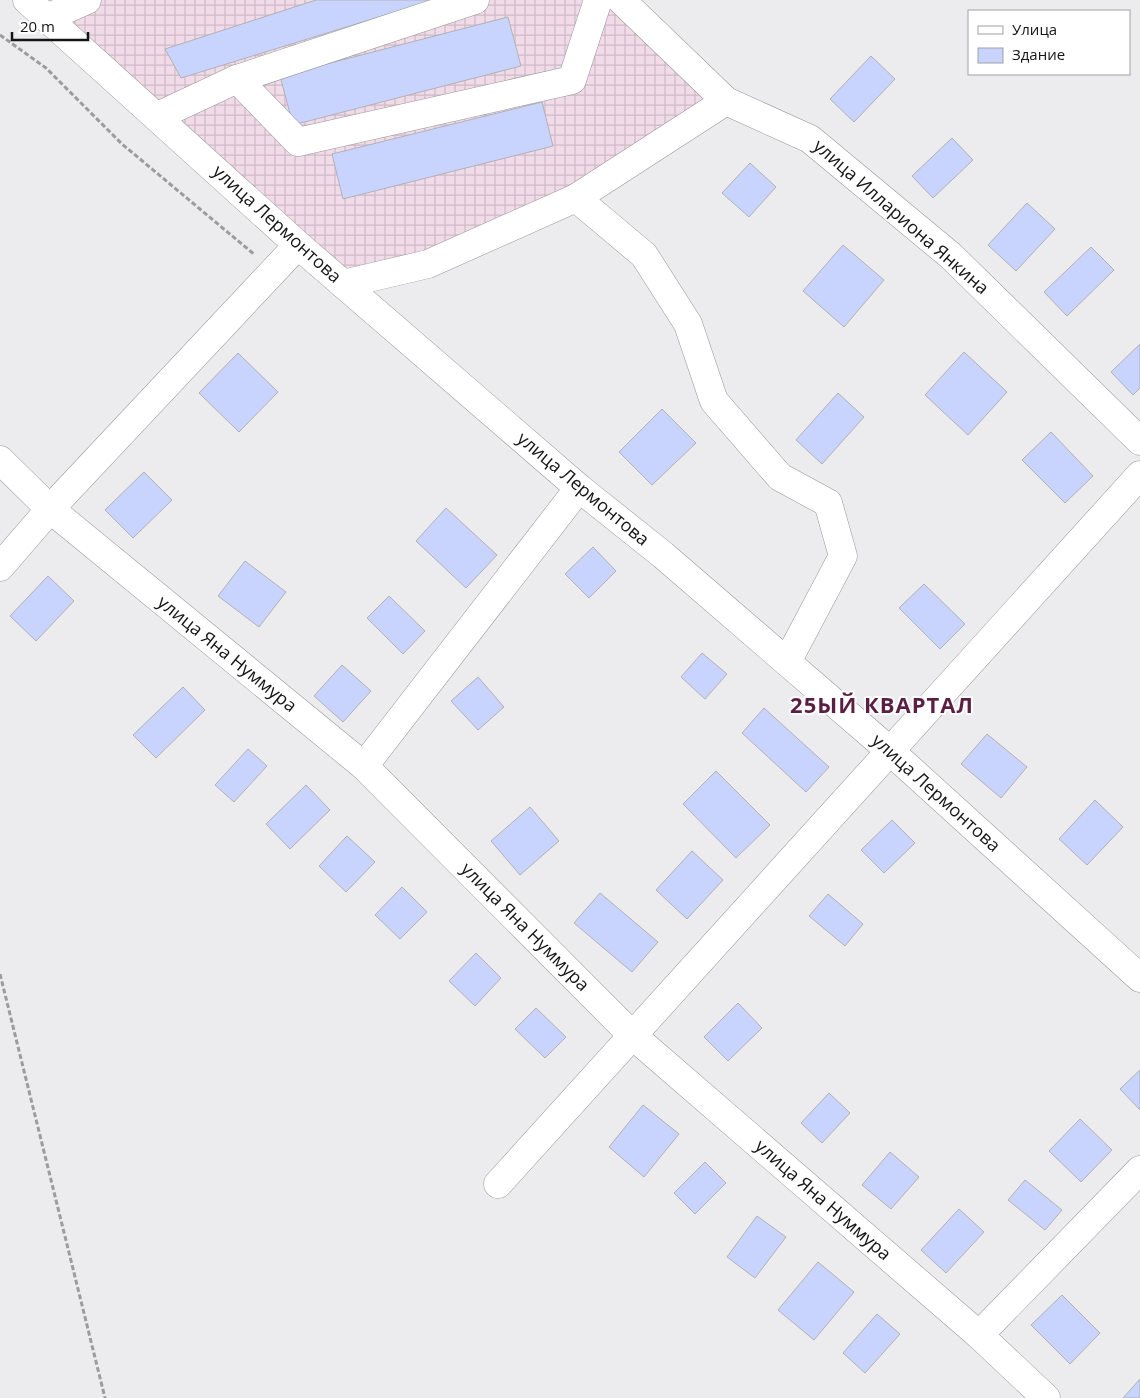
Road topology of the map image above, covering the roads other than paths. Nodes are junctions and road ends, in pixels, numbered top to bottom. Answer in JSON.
{"nodes":[{"id":1,"x":87,"y":0,"type":"edge"},
{"id":2,"x":475,"y":0,"type":"edge"},
{"id":3,"x":598,"y":0,"type":"edge"},
{"id":4,"x":621,"y":0,"type":"edge"},
{"id":5,"x":37,"y":9,"type":"edge"},
{"id":6,"x":237,"y":78,"type":"junction"},
{"id":7,"x":726,"y":101,"type":"junction"},
{"id":8,"x":158,"y":116,"type":"junction"},
{"id":9,"x":576,"y":198,"type":"junction"},
{"id":10,"x":298,"y":245,"type":"junction"},
{"id":11,"x":343,"y":284,"type":"junction"},
{"id":12,"x":1140,"y":441,"type":"edge"},
{"id":13,"x":0,"y":460,"type":"edge"},
{"id":14,"x":1140,"y":475,"type":"edge"},
{"id":15,"x":579,"y":488,"type":"junction"},
{"id":16,"x":50,"y":509,"type":"junction"},
{"id":17,"x":0,"y":567,"type":"edge"},
{"id":18,"x":787,"y":662,"type":"junction"},
{"id":19,"x":889,"y":750,"type":"junction"},
{"id":20,"x":364,"y":766,"type":"junction"},
{"id":21,"x":1140,"y":978,"type":"edge"},
{"id":22,"x":632,"y":1035,"type":"junction"},
{"id":23,"x":1140,"y":1170,"type":"edge"},
{"id":24,"x":498,"y":1184,"type":"dead end"},
{"id":25,"x":979,"y":1335,"type":"junction"},
{"id":26,"x":1046,"y":1398,"type":"edge"}],
"edges":[{"from":1,"to":5,"type":"street"},
{"from":2,"to":6,"type":"street"},
{"from":3,"to":6,"type":"street"},
{"from":4,"to":7,"type":"street","name":"улица Иллариона Янкина"},
{"from":5,"to":8,"type":"street","name":"улица Лермонтова"},
{"from":6,"to":8,"type":"street"},
{"from":7,"to":9,"type":"street"},
{"from":7,"to":12,"type":"street","name":"улица Иллариона Янкина"},
{"from":8,"to":10,"type":"street","name":"улица Лермонтова"},
{"from":9,"to":11,"type":"street"},
{"from":9,"to":18,"type":"street"},
{"from":10,"to":11,"type":"street","name":"улица Лермонтова"},
{"from":10,"to":16,"type":"street"},
{"from":11,"to":15,"type":"street","name":"улица Лермонтова"},
{"from":13,"to":16,"type":"street","name":"улица Яна Нуммура"},
{"from":14,"to":19,"type":"street"},
{"from":15,"to":18,"type":"street","name":"улица Лермонтова"},
{"from":15,"to":20,"type":"street"},
{"from":16,"to":17,"type":"street"},
{"from":16,"to":20,"type":"street","name":"улица Яна Нуммура"},
{"from":18,"to":19,"type":"street","name":"улица Лермонтова"},
{"from":19,"to":21,"type":"street","name":"улица Лермонтова"},
{"from":19,"to":22,"type":"street"},
{"from":20,"to":22,"type":"street","name":"улица Яна Нуммура"},
{"from":22,"to":24,"type":"street"},
{"from":22,"to":25,"type":"street","name":"улица Яна Нуммура"},
{"from":23,"to":25,"type":"street"},
{"from":25,"to":26,"type":"street","name":"улица Яна Нуммура"}]}
